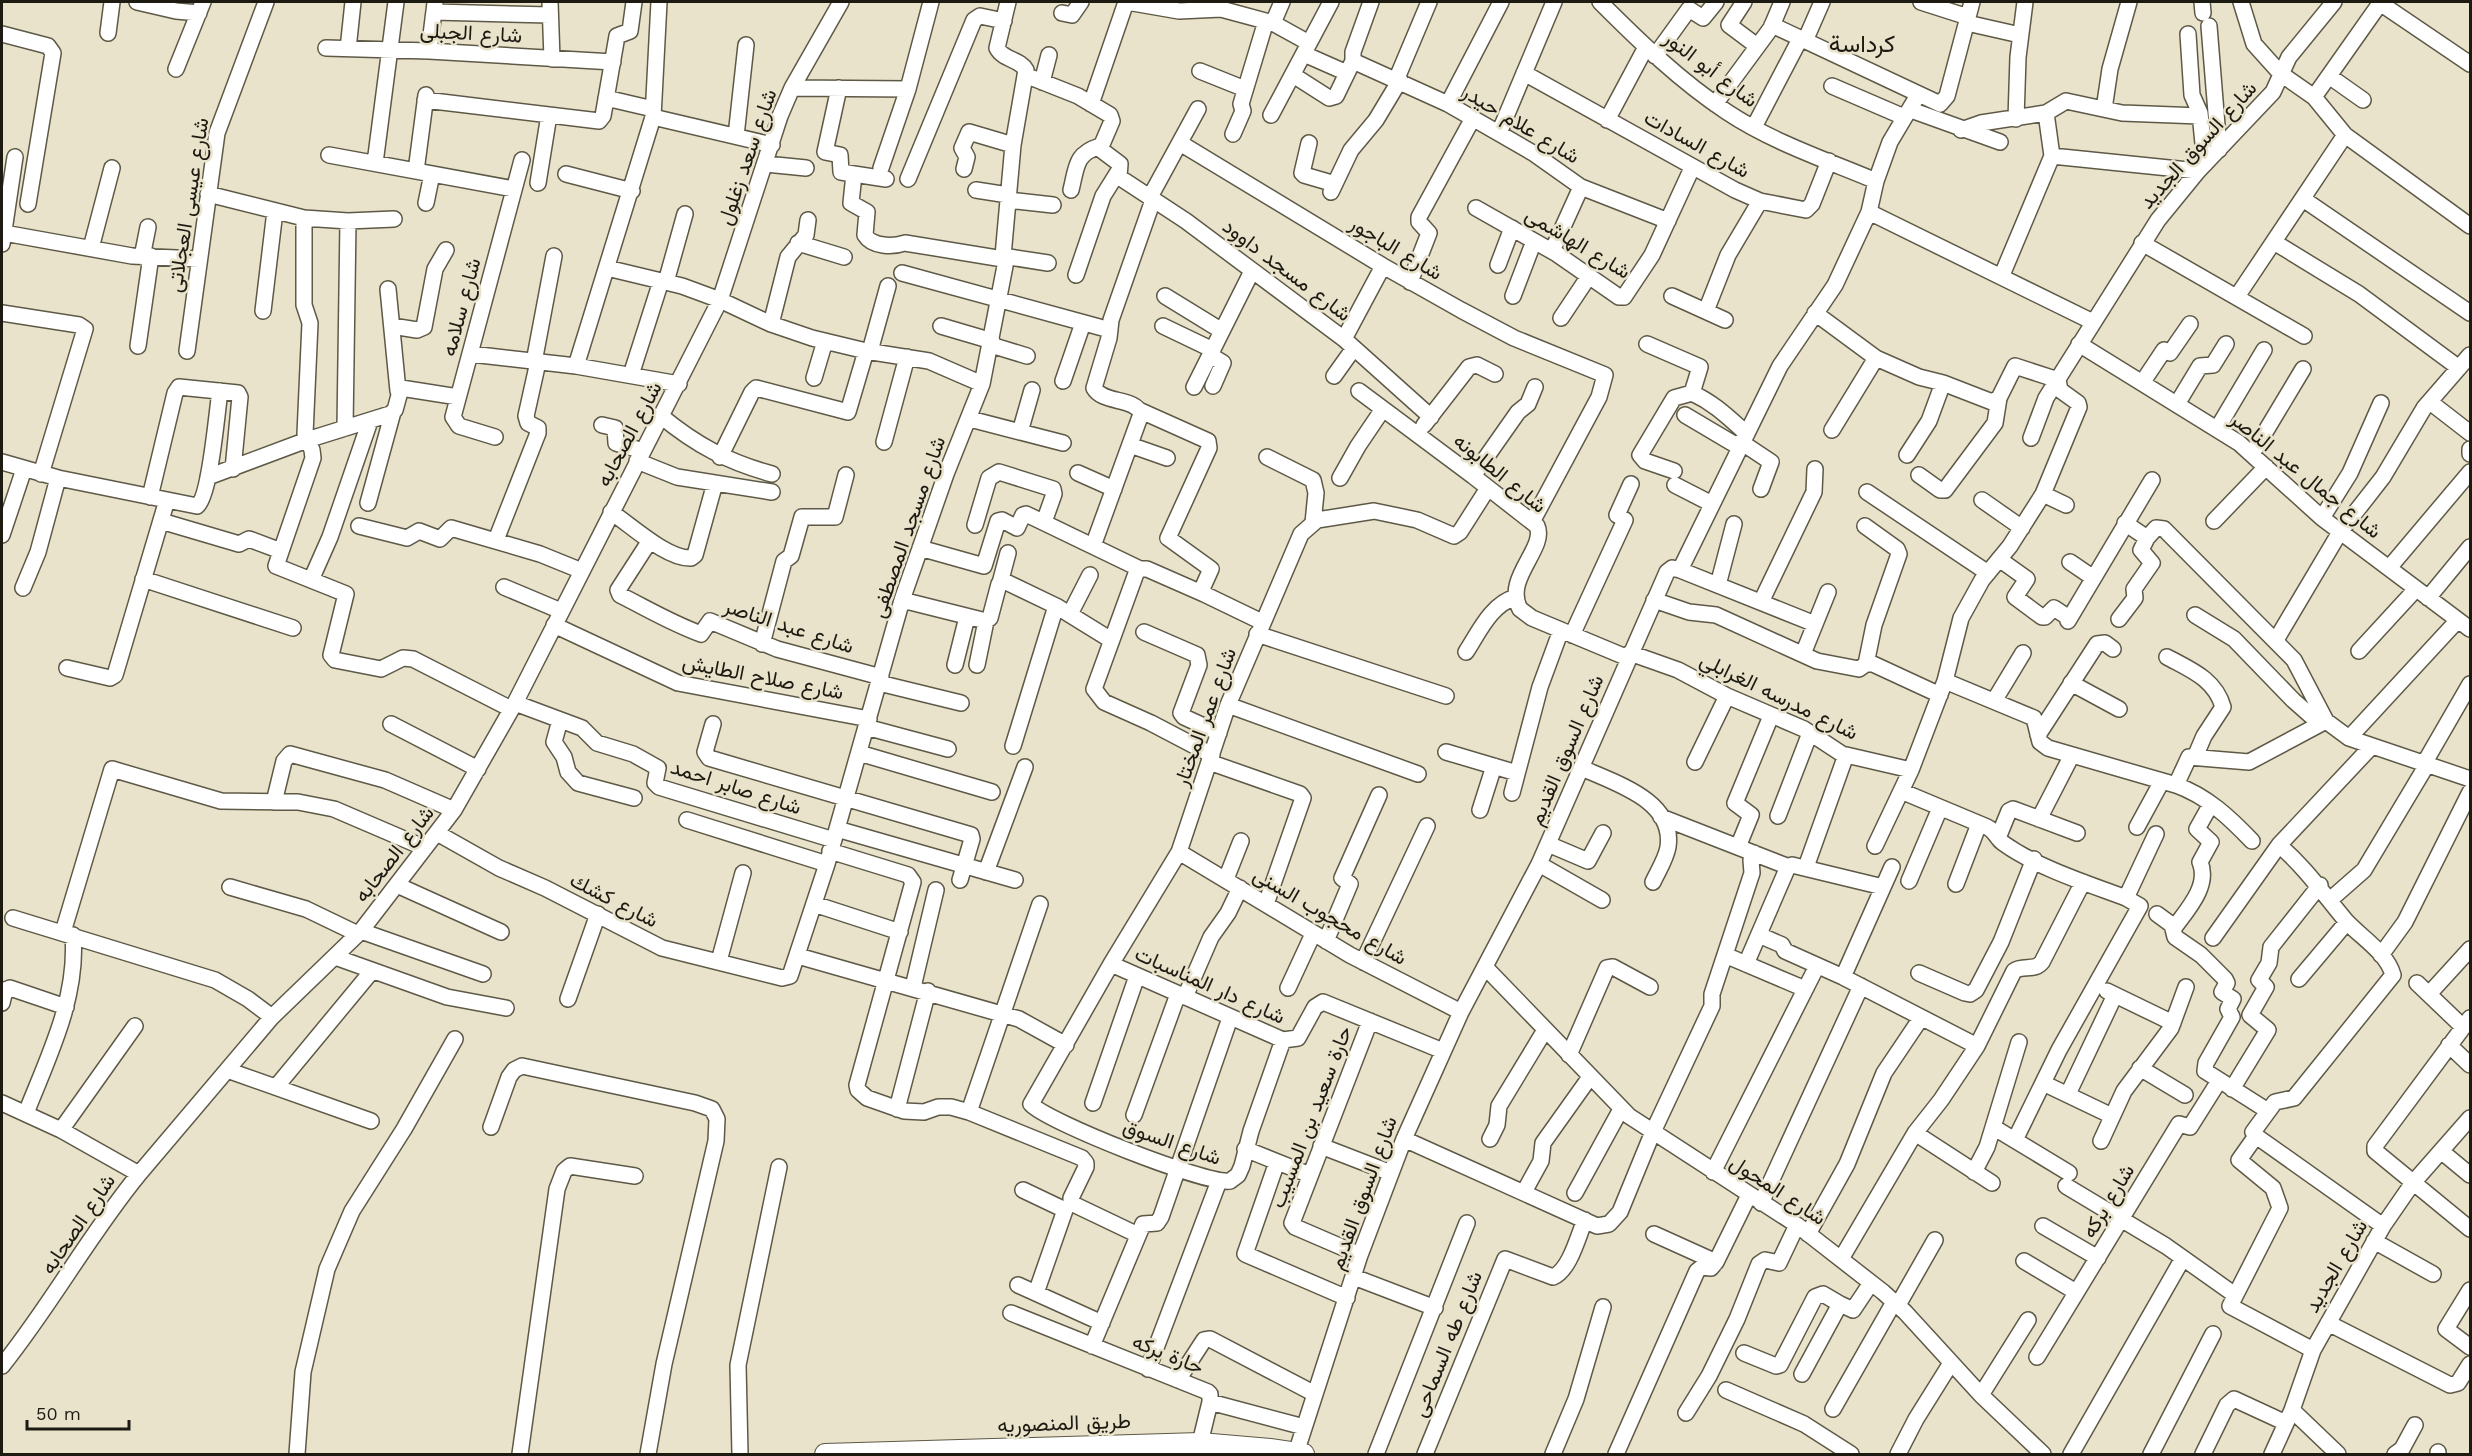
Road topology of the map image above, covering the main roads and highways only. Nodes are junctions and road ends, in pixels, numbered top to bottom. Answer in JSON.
{"nodes":[{"id":1,"x":1300,"y":1454,"type":"edge"},
{"id":2,"x":825,"y":1455,"type":"edge"}],
"edges":[{"from":1,"to":2,"type":"main road","name":"طريق المنصوريه"}]}
